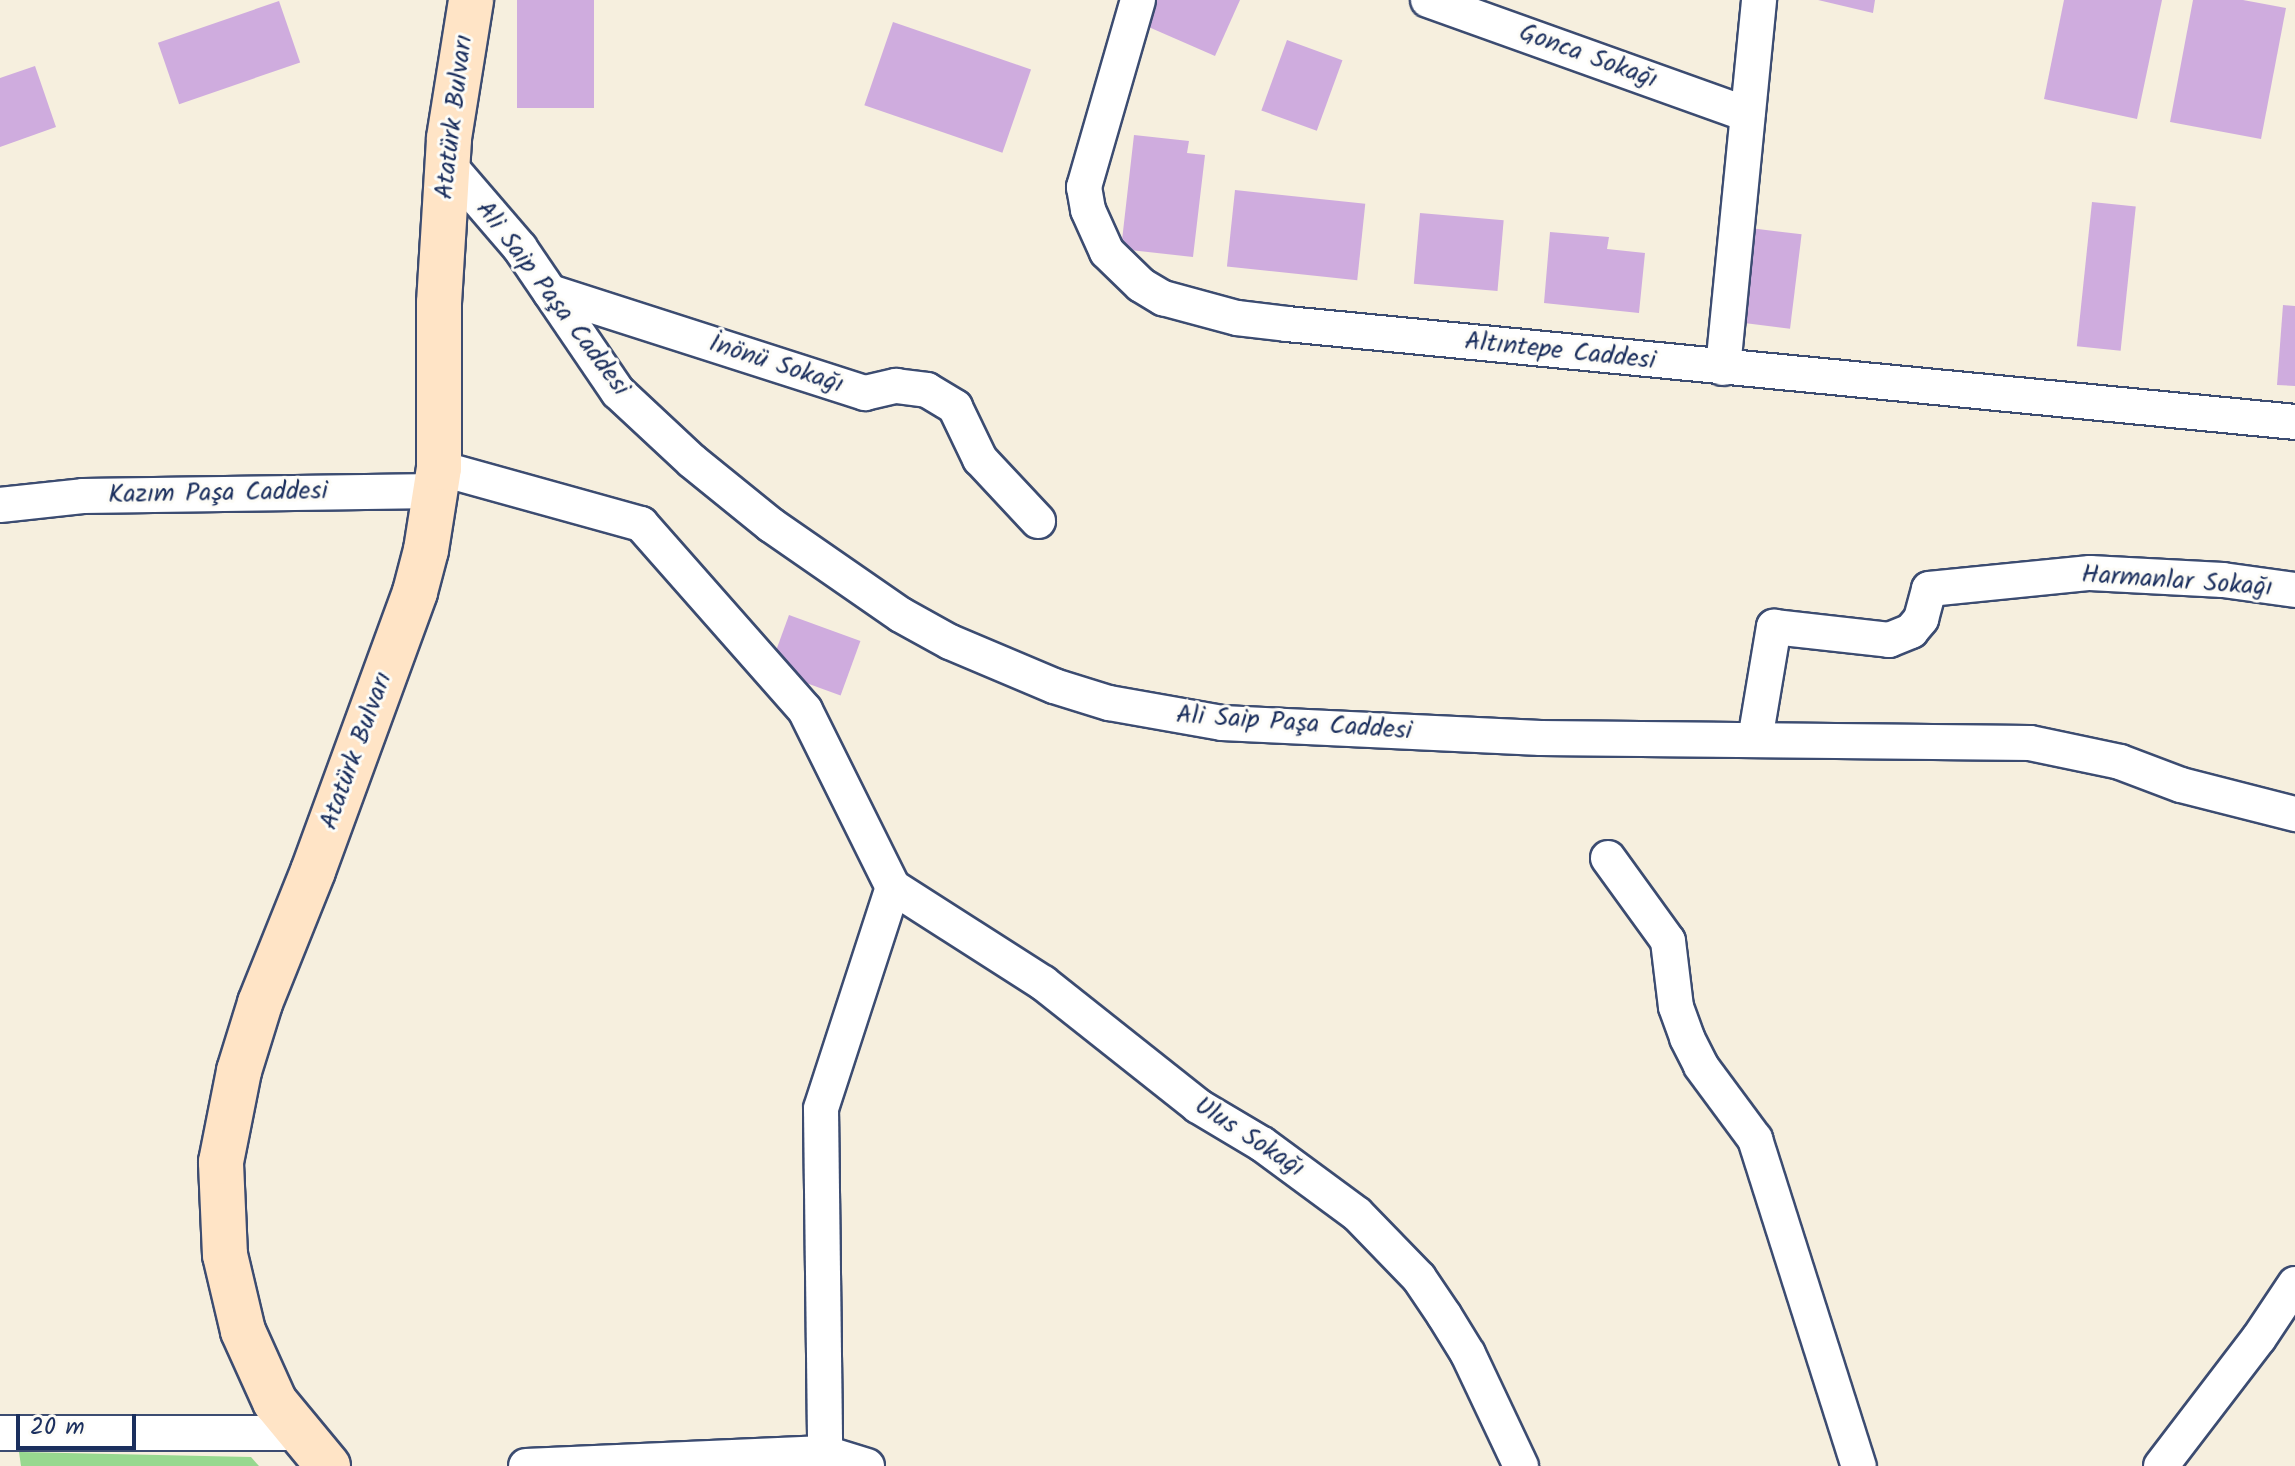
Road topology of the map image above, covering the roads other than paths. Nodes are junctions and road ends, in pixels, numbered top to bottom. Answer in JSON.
{"nodes":[{"id":1,"x":471,"y":0,"type":"edge"},
{"id":2,"x":1138,"y":0,"type":"edge"},
{"id":3,"x":1428,"y":0,"type":"edge"},
{"id":4,"x":1759,"y":0,"type":"edge"},
{"id":5,"x":1747,"y":114,"type":"junction"},
{"id":6,"x":447,"y":163,"type":"junction"},
{"id":7,"x":550,"y":292,"type":"junction"},
{"id":8,"x":1723,"y":368,"type":"junction"},
{"id":9,"x":2295,"y":422,"type":"edge"},
{"id":10,"x":438,"y":480,"type":"junction"},
{"id":11,"x":0,"y":505,"type":"edge"},
{"id":12,"x":1038,"y":521,"type":"dead end"},
{"id":13,"x":2295,"y":590,"type":"edge"},
{"id":14,"x":1755,"y":740,"type":"junction"},
{"id":15,"x":2295,"y":814,"type":"edge"},
{"id":16,"x":1608,"y":858,"type":"dead end"},
{"id":17,"x":893,"y":887,"type":"junction"},
{"id":18,"x":2295,"y":1284,"type":"edge"},
{"id":19,"x":0,"y":1433,"type":"edge"},
{"id":20,"x":301,"y":1433,"type":"junction"},
{"id":21,"x":825,"y":1453,"type":"junction"},
{"id":22,"x":328,"y":1466,"type":"edge"},
{"id":23,"x":526,"y":1466,"type":"edge"},
{"id":24,"x":867,"y":1466,"type":"edge"},
{"id":25,"x":1521,"y":1466,"type":"edge"},
{"id":26,"x":1859,"y":1466,"type":"edge"},
{"id":27,"x":2161,"y":1466,"type":"edge"}],
"edges":[{"from":1,"to":6,"type":"main road","name":"Atatürk Bulvarı"},
{"from":2,"to":8,"type":"street","name":"Altıntepe Caddesi"},
{"from":3,"to":5,"type":"street","name":"Gonca Sokağı"},
{"from":4,"to":5,"type":"street"},
{"from":5,"to":8,"type":"street"},
{"from":6,"to":7,"type":"street","name":"Ali Saip Paşa Caddesi"},
{"from":6,"to":10,"type":"main road","name":"Atatürk Bulvarı"},
{"from":7,"to":12,"type":"street","name":"İnönü Sokağı"},
{"from":7,"to":14,"type":"street","name":"Ali Saip Paşa Caddesi"},
{"from":8,"to":9,"type":"street","name":"Altıntepe Caddesi"},
{"from":10,"to":11,"type":"street","name":"Kazım Paşa Caddesi"},
{"from":10,"to":17,"type":"street","name":"Kazım Paşa Caddesi"},
{"from":10,"to":20,"type":"main road","name":"Atatürk Bulvarı"},
{"from":13,"to":14,"type":"street","name":"Harmanlar Sokağı"},
{"from":14,"to":15,"type":"street","name":"Ali Saip Paşa Caddesi"},
{"from":16,"to":26,"type":"street"},
{"from":17,"to":21,"type":"street"},
{"from":17,"to":25,"type":"street","name":"Ulus Sokağı"},
{"from":18,"to":27,"type":"street"},
{"from":19,"to":20,"type":"street"},
{"from":20,"to":22,"type":"main road","name":"Atatürk Bulvarı"},
{"from":21,"to":23,"type":"street"},
{"from":21,"to":24,"type":"street"}]}
